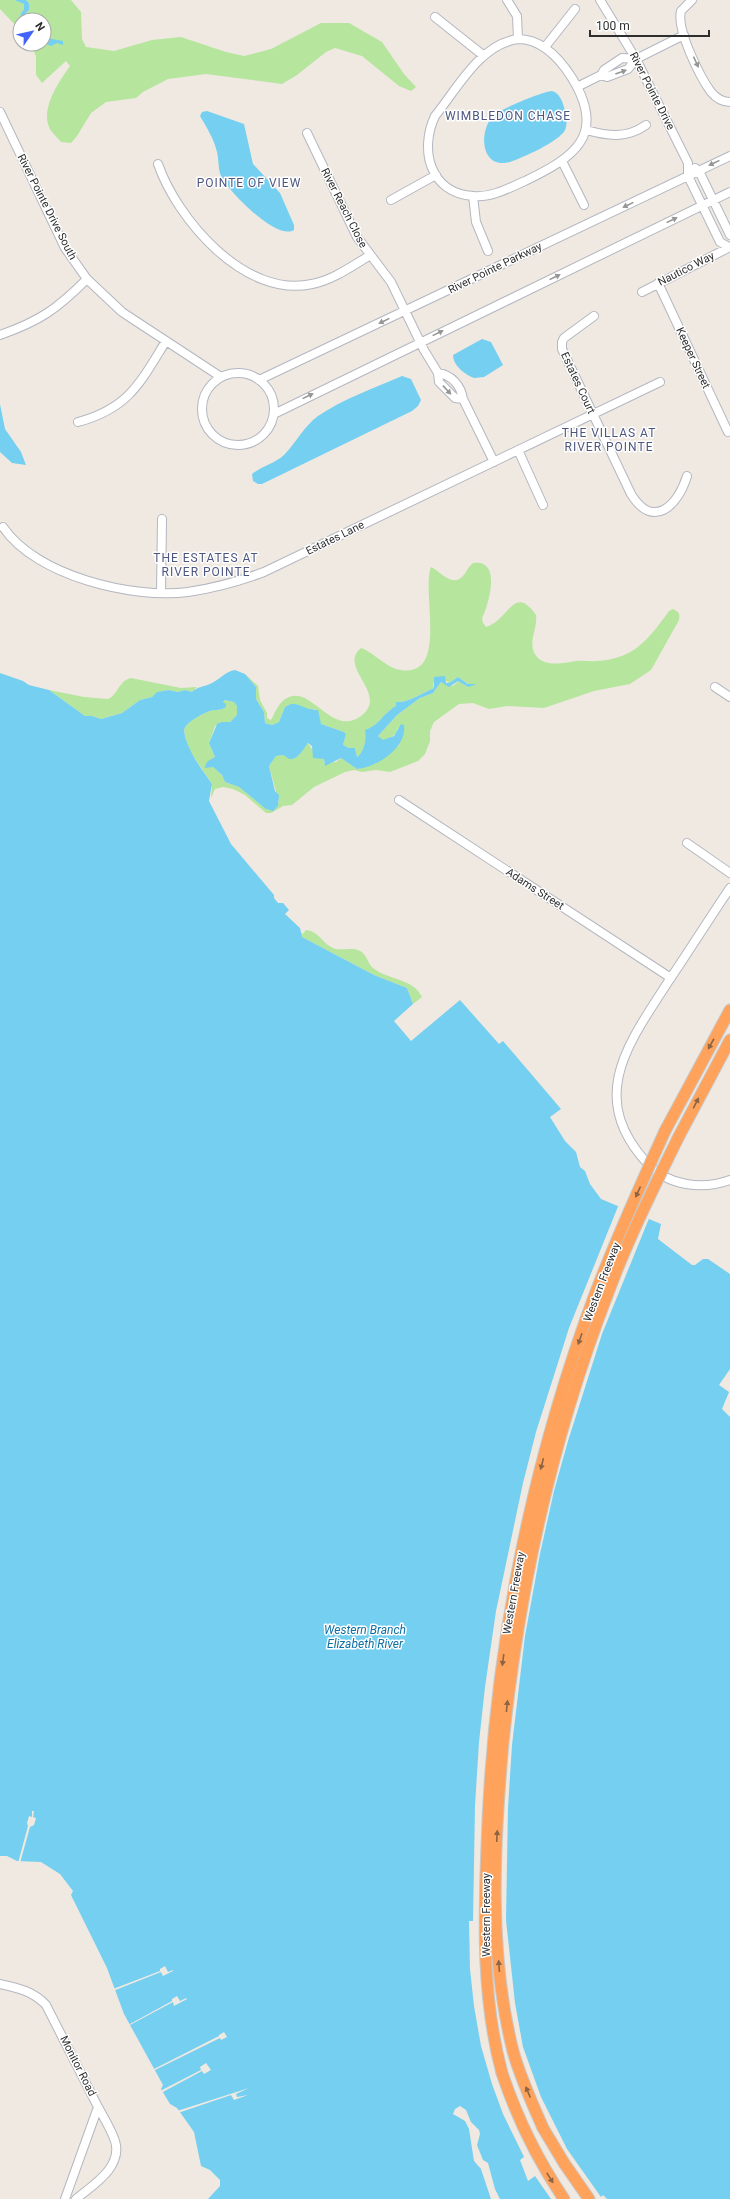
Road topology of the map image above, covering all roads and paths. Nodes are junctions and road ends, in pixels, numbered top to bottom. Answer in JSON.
{"nodes":[{"id":1,"x":507,"y":0,"type":"edge"},
{"id":2,"x":600,"y":0,"type":"edge"},
{"id":3,"x":692,"y":0,"type":"edge"},
{"id":4,"x":575,"y":9,"type":"dead end"},
{"id":5,"x":435,"y":17,"type":"dead end"},
{"id":6,"x":684,"y":36,"type":"junction"},
{"id":7,"x":518,"y":39,"type":"junction"},
{"id":8,"x":545,"y":47,"type":"junction"},
{"id":9,"x":484,"y":56,"type":"junction"},
{"id":10,"x":636,"y":59,"type":"junction"},
{"id":11,"x":601,"y":75,"type":"junction"},
{"id":12,"x":577,"y":87,"type":"junction"},
{"id":13,"x":730,"y":102,"type":"edge"},
{"id":14,"x":0,"y":112,"type":"edge"},
{"id":15,"x":646,"y":125,"type":"dead end"},
{"id":16,"x":586,"y":130,"type":"junction"},
{"id":17,"x":307,"y":133,"type":"dead end"},
{"id":18,"x":730,"y":156,"type":"edge"},
{"id":19,"x":562,"y":160,"type":"junction"},
{"id":20,"x":688,"y":163,"type":"junction"},
{"id":21,"x":158,"y":164,"type":"dead end"},
{"id":22,"x":698,"y":171,"type":"junction"},
{"id":23,"x":436,"y":175,"type":"junction"},
{"id":24,"x":688,"y":176,"type":"junction"},
{"id":25,"x":730,"y":192,"type":"edge"},
{"id":26,"x":473,"y":196,"type":"junction"},
{"id":27,"x":391,"y":200,"type":"dead end"},
{"id":28,"x":713,"y":200,"type":"junction"},
{"id":29,"x":584,"y":205,"type":"dead end"},
{"id":30,"x":702,"y":205,"type":"junction"},
{"id":31,"x":730,"y":235,"type":"edge"},
{"id":32,"x":730,"y":246,"type":"edge"},
{"id":33,"x":488,"y":251,"type":"dead end"},
{"id":34,"x":370,"y":256,"type":"junction"},
{"id":35,"x":86,"y":279,"type":"junction"},
{"id":36,"x":658,"y":284,"type":"junction"},
{"id":37,"x":642,"y":292,"type":"dead end"},
{"id":38,"x":405,"y":311,"type":"junction"},
{"id":39,"x":594,"y":316,"type":"dead end"},
{"id":40,"x":0,"y":335,"type":"edge"},
{"id":41,"x":166,"y":341,"type":"junction"},
{"id":42,"x":420,"y":342,"type":"junction"},
{"id":43,"x":221,"y":377,"type":"junction"},
{"id":44,"x":259,"y":380,"type":"junction"},
{"id":45,"x":660,"y":382,"type":"dead end"},
{"id":46,"x":730,"y":413,"type":"edge"},
{"id":47,"x":274,"y":414,"type":"junction"},
{"id":48,"x":593,"y":415,"type":"junction"},
{"id":49,"x":721,"y":417,"type":"junction"},
{"id":50,"x":78,"y":422,"type":"dead end"},
{"id":51,"x":728,"y":432,"type":"dead end"},
{"id":52,"x":518,"y":450,"type":"junction"},
{"id":53,"x":494,"y":462,"type":"junction"},
{"id":54,"x":687,"y":476,"type":"dead end"},
{"id":55,"x":543,"y":505,"type":"dead end"},
{"id":56,"x":162,"y":519,"type":"dead end"},
{"id":57,"x":3,"y":528,"type":"dead end"},
{"id":58,"x":161,"y":593,"type":"junction"},
{"id":59,"x":715,"y":687,"type":"dead end"},
{"id":60,"x":730,"y":697,"type":"edge"},
{"id":61,"x":399,"y":800,"type":"dead end"},
{"id":62,"x":687,"y":843,"type":"dead end"},
{"id":63,"x":730,"y":873,"type":"edge"},
{"id":64,"x":730,"y":888,"type":"edge"},
{"id":65,"x":671,"y":978,"type":"junction"},
{"id":66,"x":730,"y":1010,"type":"edge"},
{"id":67,"x":730,"y":1040,"type":"edge"},
{"id":68,"x":730,"y":1180,"type":"edge"},
{"id":69,"x":0,"y":1984,"type":"edge"},
{"id":70,"x":98,"y":2107,"type":"junction"},
{"id":71,"x":65,"y":2199,"type":"edge"},
{"id":72,"x":76,"y":2199,"type":"edge"},
{"id":73,"x":564,"y":2199,"type":"edge"},
{"id":74,"x":589,"y":2199,"type":"edge"}],
"edges":[{"from":1,"to":7,"type":"street"},
{"from":2,"to":10,"type":"street","name":"River Pointe Drive"},
{"from":3,"to":6,"type":"street"},
{"from":4,"to":8,"type":"street"},
{"from":5,"to":9,"type":"street"},
{"from":6,"to":10,"type":"street"},
{"from":6,"to":13,"type":"street","one_way":true},
{"from":7,"to":8,"type":"street"},
{"from":7,"to":9,"type":"street"},
{"from":8,"to":12,"type":"street"},
{"from":9,"to":23,"type":"street"},
{"from":10,"to":11,"type":"street"},
{"from":11,"to":10,"type":"street","one_way":true},
{"from":10,"to":20,"type":"street","name":"River Pointe Drive"},
{"from":11,"to":12,"type":"street"},
{"from":12,"to":16,"type":"street"},
{"from":14,"to":35,"type":"street","name":"River Pointe Drive South"},
{"from":15,"to":16,"type":"street"},
{"from":16,"to":19,"type":"street"},
{"from":17,"to":34,"type":"street","name":"River Reach Close"},
{"from":18,"to":22,"type":"street","name":"River Pointe Parkway","one_way":true},
{"from":19,"to":26,"type":"street"},
{"from":19,"to":29,"type":"street"},
{"from":20,"to":22,"type":"street","name":"River Pointe Drive"},
{"from":20,"to":24,"type":"street","name":"River Pointe Drive"},
{"from":21,"to":34,"type":"street"},
{"from":22,"to":24,"type":"street","name":"River Pointe Parkway"},
{"from":22,"to":28,"type":"street","name":"River Pointe Drive"},
{"from":23,"to":26,"type":"street"},
{"from":23,"to":27,"type":"street"},
{"from":24,"to":30,"type":"street"},
{"from":24,"to":38,"type":"street","name":"River Pointe Parkway","one_way":true},
{"from":25,"to":28,"type":"street"},
{"from":26,"to":33,"type":"street"},
{"from":28,"to":30,"type":"street"},
{"from":28,"to":31,"type":"street","name":"River Pointe Drive"},
{"from":30,"to":32,"type":"street"},
{"from":42,"to":30,"type":"street","one_way":true},
{"from":32,"to":36,"type":"street","name":"Nautico Way"},
{"from":34,"to":38,"type":"street","name":"River Reach Close"},
{"from":35,"to":40,"type":"street"},
{"from":35,"to":41,"type":"street","name":"River Pointe Drive South"},
{"from":36,"to":37,"type":"street","name":"Nautico Way"},
{"from":36,"to":49,"type":"street","name":"Keeper Street"},
{"from":38,"to":42,"type":"street","name":"River Reach Close"},
{"from":38,"to":44,"type":"street","name":"River Pointe Parkway","one_way":true},
{"from":39,"to":48,"type":"street","name":"Estates Court"},
{"from":41,"to":43,"type":"street","name":"River Pointe Drive South"},
{"from":41,"to":50,"type":"street"},
{"from":47,"to":42,"type":"street","one_way":true},
{"from":42,"to":53,"type":"street","name":"River Reach Close"},
{"from":43,"to":44,"type":"street"},
{"from":43,"to":47,"type":"street"},
{"from":44,"to":47,"type":"street"},
{"from":45,"to":48,"type":"street","name":"Estates Lane"},
{"from":46,"to":49,"type":"street"},
{"from":48,"to":52,"type":"street","name":"Estates Lane"},
{"from":48,"to":54,"type":"street","name":"Estates Court"},
{"from":49,"to":51,"type":"street","name":"Keeper Street"},
{"from":52,"to":53,"type":"street","name":"Estates Lane"},
{"from":52,"to":55,"type":"street"},
{"from":53,"to":58,"type":"street","name":"Estates Lane"},
{"from":56,"to":58,"type":"street"},
{"from":57,"to":58,"type":"street","name":"Estates Lane"},
{"from":59,"to":60,"type":"street"},
{"from":61,"to":65,"type":"street","name":"Adams Street"},
{"from":62,"to":63,"type":"street"},
{"from":64,"to":65,"type":"street"},
{"from":65,"to":68,"type":"street"},
{"from":66,"to":73,"type":"highway","name":"Western Freeway","one_way":true,"bridge":true},
{"from":74,"to":67,"type":"highway","name":"Western Freeway","one_way":true,"bridge":true},
{"from":69,"to":70,"type":"street","name":"Monitor Road"},
{"from":70,"to":71,"type":"street","name":"Monitor Road"},
{"from":70,"to":72,"type":"street"}]}
